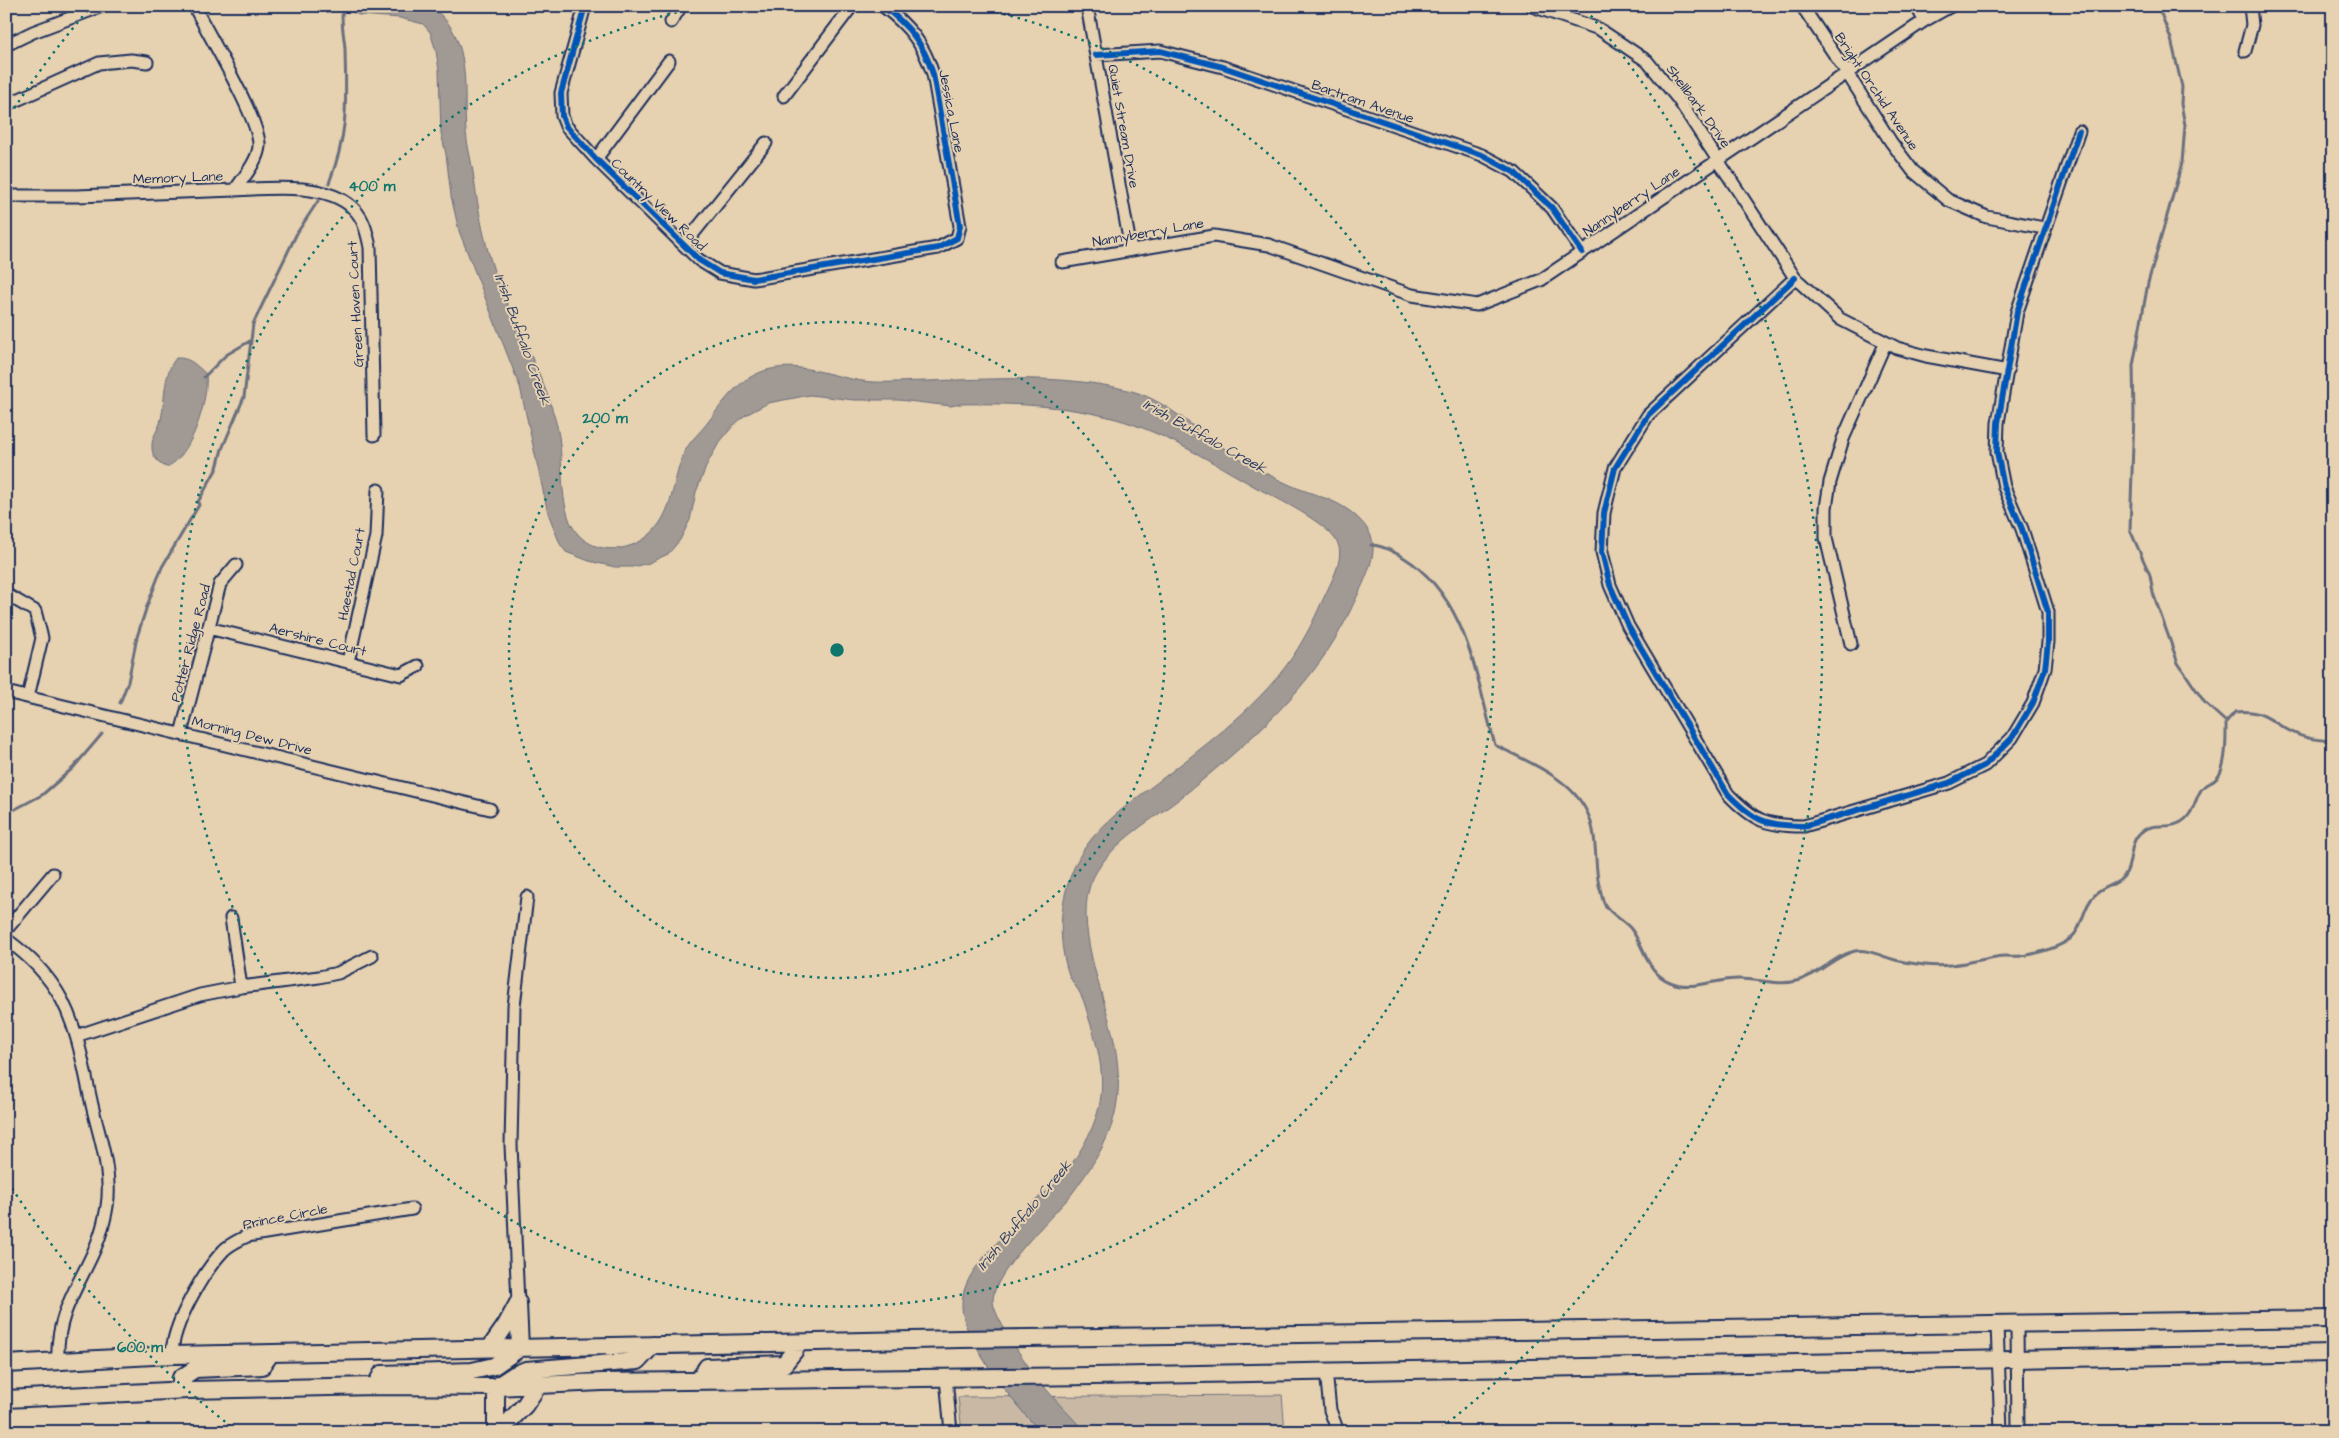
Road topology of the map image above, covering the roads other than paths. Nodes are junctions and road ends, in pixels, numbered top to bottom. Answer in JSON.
{"nodes":[{"id":1,"x":102,"y":6,"type":"edge"},
{"id":2,"x":194,"y":6,"type":"edge"},
{"id":3,"x":585,"y":6,"type":"edge"},
{"id":4,"x":681,"y":6,"type":"edge"},
{"id":5,"x":852,"y":6,"type":"edge"},
{"id":6,"x":883,"y":6,"type":"edge"},
{"id":7,"x":1087,"y":6,"type":"edge"},
{"id":8,"x":1532,"y":6,"type":"edge"},
{"id":9,"x":1802,"y":6,"type":"edge"},
{"id":10,"x":1917,"y":6,"type":"edge"},
{"id":11,"x":1951,"y":6,"type":"edge"},
{"id":12,"x":2250,"y":6,"type":"edge"},
{"id":13,"x":1924,"y":21,"type":"junction"},
{"id":14,"x":670,"y":22,"type":"dead end"},
{"id":15,"x":6,"y":45,"type":"edge"},
{"id":16,"x":2245,"y":51,"type":"dead end"},
{"id":17,"x":1096,"y":55,"type":"junction"},
{"id":18,"x":669,"y":61,"type":"dead end"},
{"id":19,"x":148,"y":62,"type":"dead end"},
{"id":20,"x":1847,"y":73,"type":"junction"},
{"id":21,"x":784,"y":96,"type":"dead end"},
{"id":22,"x":6,"y":105,"type":"edge"},
{"id":23,"x":2079,"y":131,"type":"dead end"},
{"id":24,"x":766,"y":143,"type":"dead end"},
{"id":25,"x":596,"y":159,"type":"junction"},
{"id":26,"x":1720,"y":160,"type":"junction"},
{"id":27,"x":235,"y":190,"type":"junction"},
{"id":28,"x":6,"y":196,"type":"edge"},
{"id":29,"x":2044,"y":228,"type":"junction"},
{"id":30,"x":957,"y":238,"type":"joint"},
{"id":31,"x":684,"y":245,"type":"junction"},
{"id":32,"x":1131,"y":250,"type":"junction"},
{"id":33,"x":1582,"y":252,"type":"junction"},
{"id":34,"x":1062,"y":262,"type":"dead end"},
{"id":35,"x":1795,"y":278,"type":"junction"},
{"id":36,"x":1885,"y":344,"type":"junction"},
{"id":37,"x":2008,"y":371,"type":"junction"},
{"id":38,"x":374,"y":435,"type":"dead end"},
{"id":39,"x":378,"y":490,"type":"dead end"},
{"id":40,"x":236,"y":565,"type":"dead end"},
{"id":41,"x":6,"y":596,"type":"edge"},
{"id":42,"x":208,"y":628,"type":"junction"},
{"id":43,"x":1851,"y":644,"type":"dead end"},
{"id":44,"x":348,"y":662,"type":"junction"},
{"id":45,"x":418,"y":666,"type":"dead end"},
{"id":46,"x":6,"y":692,"type":"edge"},
{"id":47,"x":28,"y":697,"type":"junction"},
{"id":48,"x":181,"y":734,"type":"junction"},
{"id":49,"x":490,"y":808,"type":"dead end"},
{"id":50,"x":53,"y":874,"type":"dead end"},
{"id":51,"x":527,"y":897,"type":"dead end"},
{"id":52,"x":231,"y":918,"type":"dead end"},
{"id":53,"x":6,"y":930,"type":"edge"},
{"id":54,"x":6,"y":938,"type":"edge"},
{"id":55,"x":372,"y":956,"type":"dead end"},
{"id":56,"x":241,"y":986,"type":"junction"},
{"id":57,"x":76,"y":1036,"type":"junction"},
{"id":58,"x":412,"y":1209,"type":"dead end"},
{"id":59,"x":518,"y":1303,"type":"junction"},
{"id":60,"x":2333,"y":1318,"type":"edge"},
{"id":61,"x":1996,"y":1324,"type":"junction"},
{"id":62,"x":2017,"y":1324,"type":"junction"},
{"id":63,"x":794,"y":1343,"type":"junction"},
{"id":64,"x":653,"y":1346,"type":"junction"},
{"id":65,"x":490,"y":1348,"type":"junction"},
{"id":66,"x":520,"y":1348,"type":"junction"},
{"id":67,"x":271,"y":1353,"type":"junction"},
{"id":68,"x":2333,"y":1353,"type":"edge"},
{"id":69,"x":172,"y":1355,"type":"junction"},
{"id":70,"x":1998,"y":1358,"type":"junction"},
{"id":71,"x":2018,"y":1358,"type":"junction"},
{"id":72,"x":58,"y":1360,"type":"junction"},
{"id":73,"x":6,"y":1364,"type":"edge"},
{"id":74,"x":1326,"y":1371,"type":"junction"},
{"id":75,"x":946,"y":1378,"type":"junction"},
{"id":76,"x":698,"y":1381,"type":"junction"},
{"id":77,"x":539,"y":1384,"type":"junction"},
{"id":78,"x":375,"y":1386,"type":"junction"},
{"id":79,"x":496,"y":1387,"type":"junction"},
{"id":80,"x":181,"y":1390,"type":"junction"},
{"id":81,"x":6,"y":1399,"type":"edge"},
{"id":82,"x":498,"y":1432,"type":"edge"},
{"id":83,"x":952,"y":1432,"type":"edge"},
{"id":84,"x":1338,"y":1432,"type":"edge"},
{"id":85,"x":2002,"y":1432,"type":"edge"},
{"id":86,"x":2018,"y":1432,"type":"edge"}],
"edges":[{"from":1,"to":15,"type":"street"},
{"from":2,"to":27,"type":"street","name":"Memory Lane"},
{"from":3,"to":25,"type":"street","name":"Country View Road"},
{"from":4,"to":14,"type":"street"},
{"from":5,"to":21,"type":"street"},
{"from":6,"to":30,"type":"street","name":"Jessica Lane"},
{"from":7,"to":17,"type":"street","name":"Quiet Stream Drive"},
{"from":8,"to":26,"type":"street","name":"Shellbark Drive"},
{"from":9,"to":20,"type":"street","name":"Bright Orchid Avenue"},
{"from":10,"to":13,"type":"street"},
{"from":11,"to":13,"type":"street","name":"Nannyberry Lane"},
{"from":12,"to":16,"type":"street"},
{"from":13,"to":20,"type":"street","name":"Nannyberry Lane"},
{"from":17,"to":32,"type":"street","name":"Quiet Stream Drive"},
{"from":17,"to":33,"type":"street","name":"Bartram Avenue"},
{"from":18,"to":25,"type":"street"},
{"from":19,"to":22,"type":"street"},
{"from":20,"to":26,"type":"street","name":"Nannyberry Lane"},
{"from":20,"to":29,"type":"street","name":"Bright Orchid Avenue"},
{"from":23,"to":29,"type":"street"},
{"from":24,"to":31,"type":"street"},
{"from":25,"to":31,"type":"street","name":"Country View Road"},
{"from":26,"to":33,"type":"street","name":"Nannyberry Lane"},
{"from":26,"to":35,"type":"street","name":"Shellbark Drive"},
{"from":27,"to":28,"type":"street","name":"Memory Lane"},
{"from":27,"to":38,"type":"street","name":"Green Haven Court"},
{"from":29,"to":37,"type":"street"},
{"from":30,"to":31,"type":"street","name":"Country View Road"},
{"from":32,"to":33,"type":"street","name":"Nannyberry Lane"},
{"from":32,"to":34,"type":"street","name":"Nannyberry Lane"},
{"from":35,"to":36,"type":"street","name":"Shellbark Drive"},
{"from":35,"to":37,"type":"street"},
{"from":36,"to":37,"type":"street","name":"Shellbark Drive"},
{"from":36,"to":43,"type":"street"},
{"from":39,"to":44,"type":"street","name":"Haestad Court"},
{"from":40,"to":42,"type":"street","name":"Potter Ridge Road"},
{"from":41,"to":47,"type":"street"},
{"from":42,"to":44,"type":"street","name":"Aershire Court"},
{"from":42,"to":48,"type":"street","name":"Potter Ridge Road"},
{"from":44,"to":45,"type":"street","name":"Aershire Court"},
{"from":46,"to":47,"type":"street","name":"Morning Dew Drive"},
{"from":47,"to":48,"type":"street","name":"Morning Dew Drive"},
{"from":48,"to":49,"type":"street","name":"Morning Dew Drive"},
{"from":50,"to":53,"type":"street"},
{"from":51,"to":59,"type":"street"},
{"from":52,"to":56,"type":"street"},
{"from":54,"to":57,"type":"street"},
{"from":55,"to":56,"type":"street"},
{"from":56,"to":57,"type":"street"},
{"from":57,"to":72,"type":"street"},
{"from":58,"to":69,"type":"street","name":"Prince Circle"},
{"from":59,"to":65,"type":"highway"},
{"from":59,"to":66,"type":"highway"},
{"from":60,"to":62,"type":"highway"},
{"from":61,"to":62,"type":"highway"},
{"from":61,"to":63,"type":"highway"},
{"from":61,"to":70,"type":"street"},
{"from":62,"to":71,"type":"street"},
{"from":63,"to":64,"type":"highway"},
{"from":63,"to":76,"type":"highway"},
{"from":64,"to":66,"type":"highway"},
{"from":64,"to":79,"type":"highway"},
{"from":65,"to":66,"type":"highway"},
{"from":65,"to":67,"type":"highway"},
{"from":66,"to":78,"type":"highway"},
{"from":67,"to":69,"type":"highway"},
{"from":67,"to":80,"type":"highway"},
{"from":68,"to":71,"type":"highway"},
{"from":69,"to":72,"type":"highway"},
{"from":70,"to":71,"type":"highway"},
{"from":70,"to":74,"type":"highway"},
{"from":70,"to":85,"type":"street"},
{"from":71,"to":86,"type":"street"},
{"from":72,"to":73,"type":"highway"},
{"from":74,"to":75,"type":"highway"},
{"from":74,"to":84,"type":"street"},
{"from":75,"to":76,"type":"highway"},
{"from":75,"to":83,"type":"street"},
{"from":76,"to":77,"type":"highway"},
{"from":77,"to":79,"type":"highway"},
{"from":77,"to":82,"type":"highway"},
{"from":78,"to":79,"type":"highway"},
{"from":78,"to":80,"type":"highway"},
{"from":79,"to":82,"type":"highway"},
{"from":80,"to":81,"type":"highway"}]}
